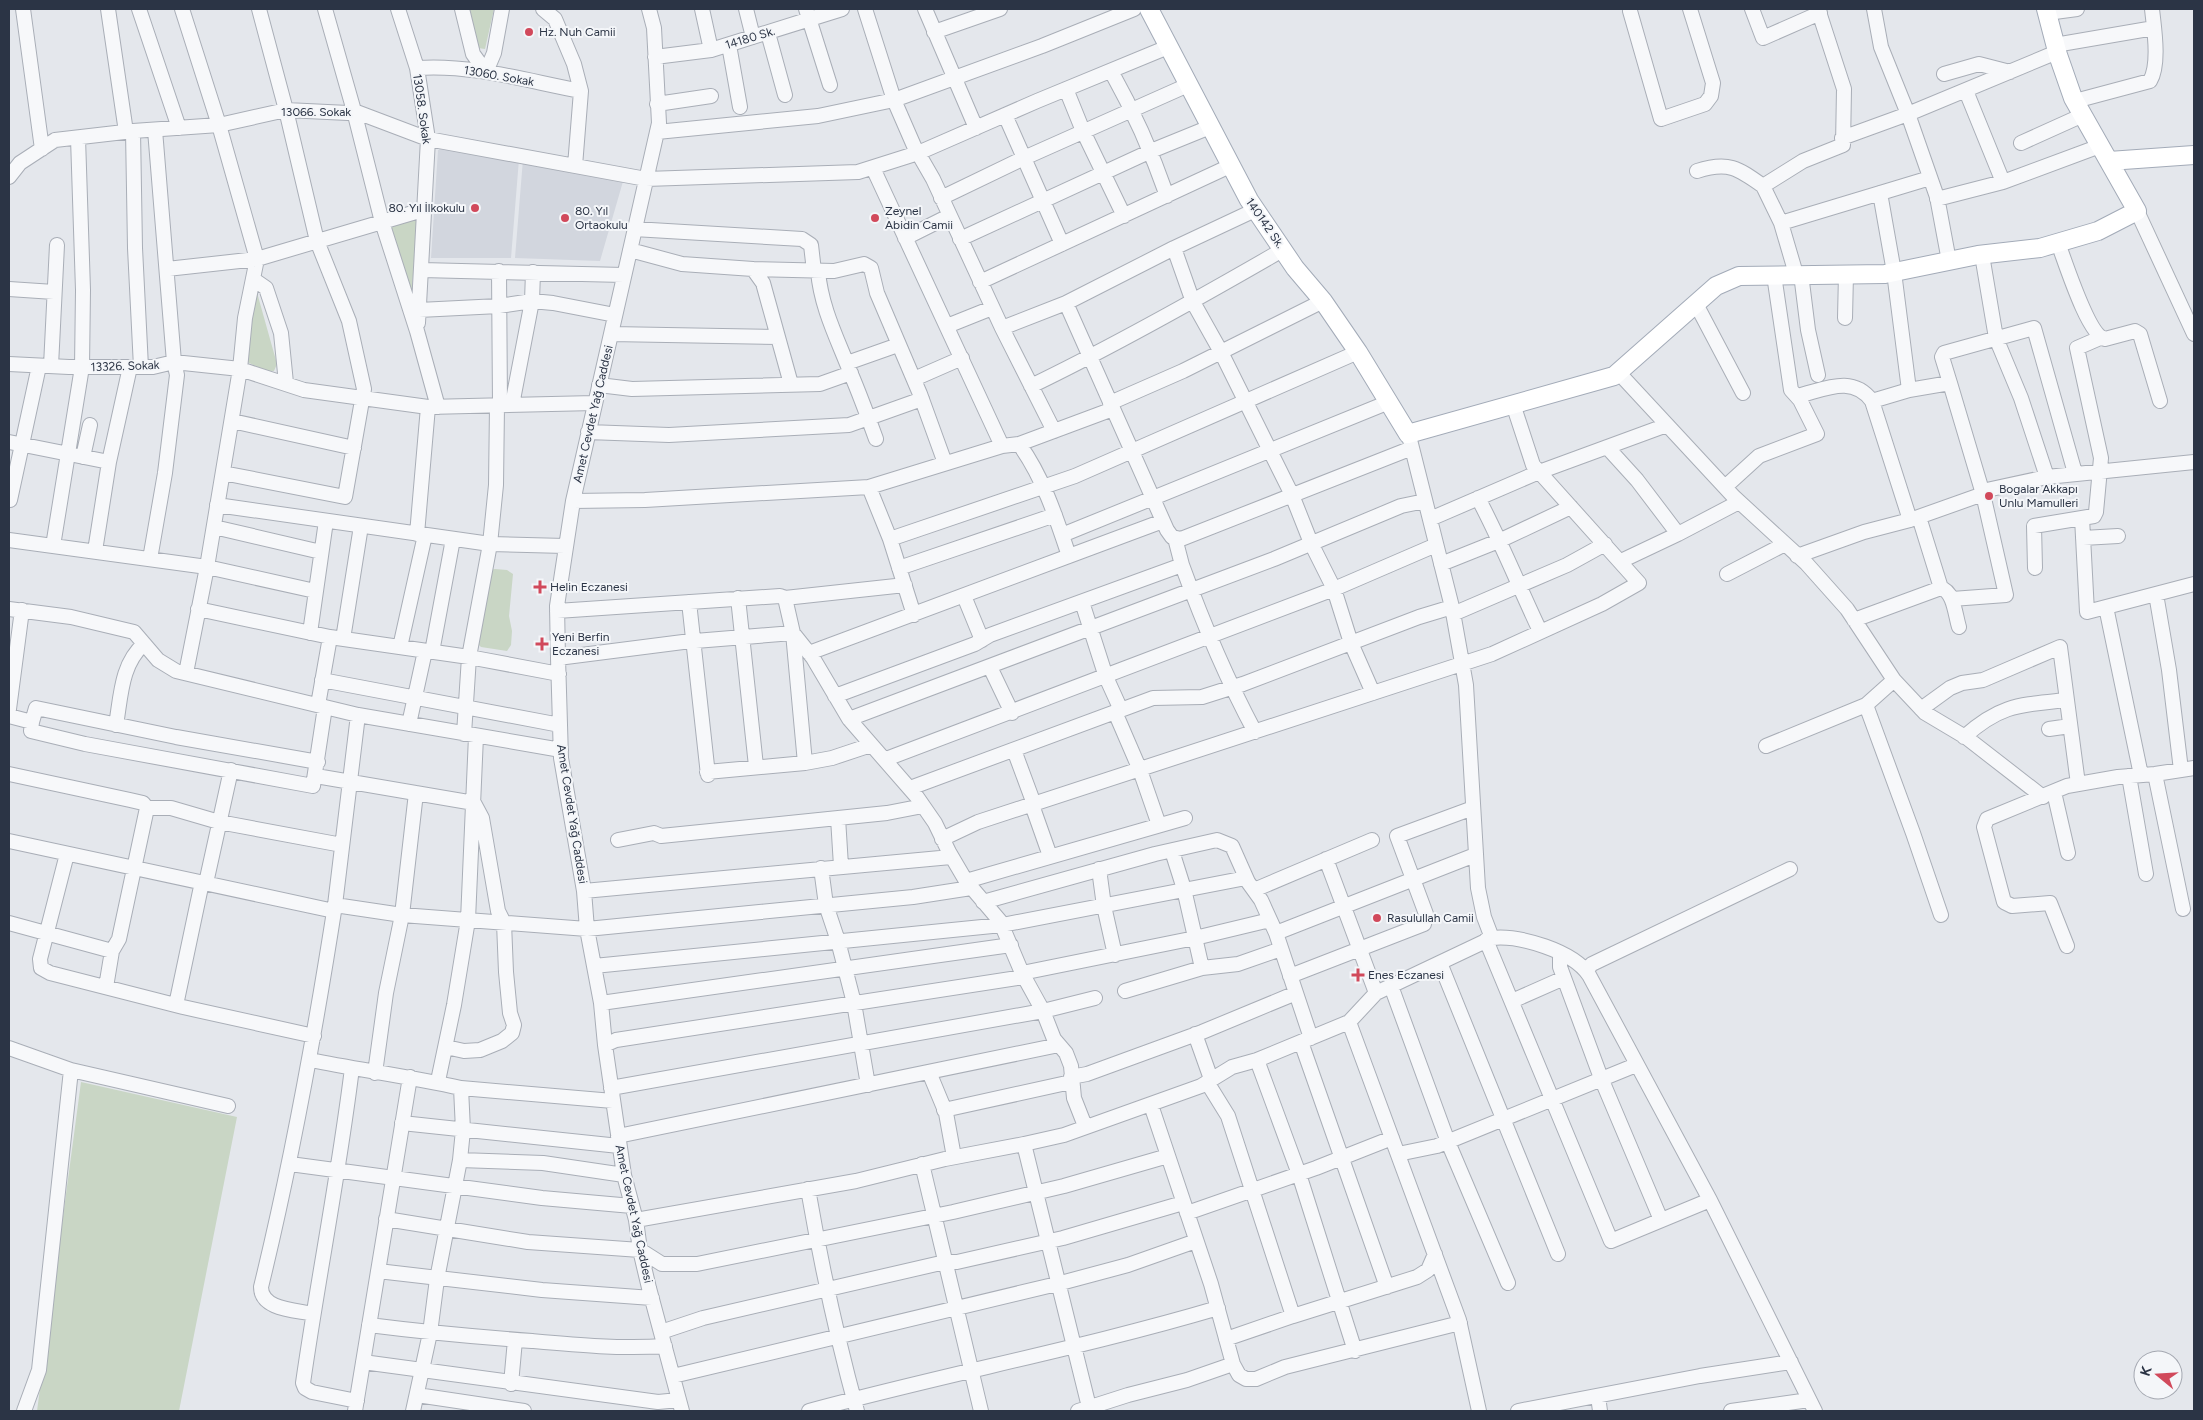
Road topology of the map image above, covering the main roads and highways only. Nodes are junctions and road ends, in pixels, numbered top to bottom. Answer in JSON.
{"nodes":[{"id":1,"x":1149,"y":9,"type":"edge"},
{"id":2,"x":2047,"y":11,"type":"edge"},
{"id":3,"x":2105,"y":154,"type":"junction"},
{"id":4,"x":2194,"y":155,"type":"edge"}],
"edges":[{"from":1,"to":3,"type":"main road","name":"140142 Sk."},
{"from":2,"to":3,"type":"main road"},
{"from":3,"to":4,"type":"main road"}]}
